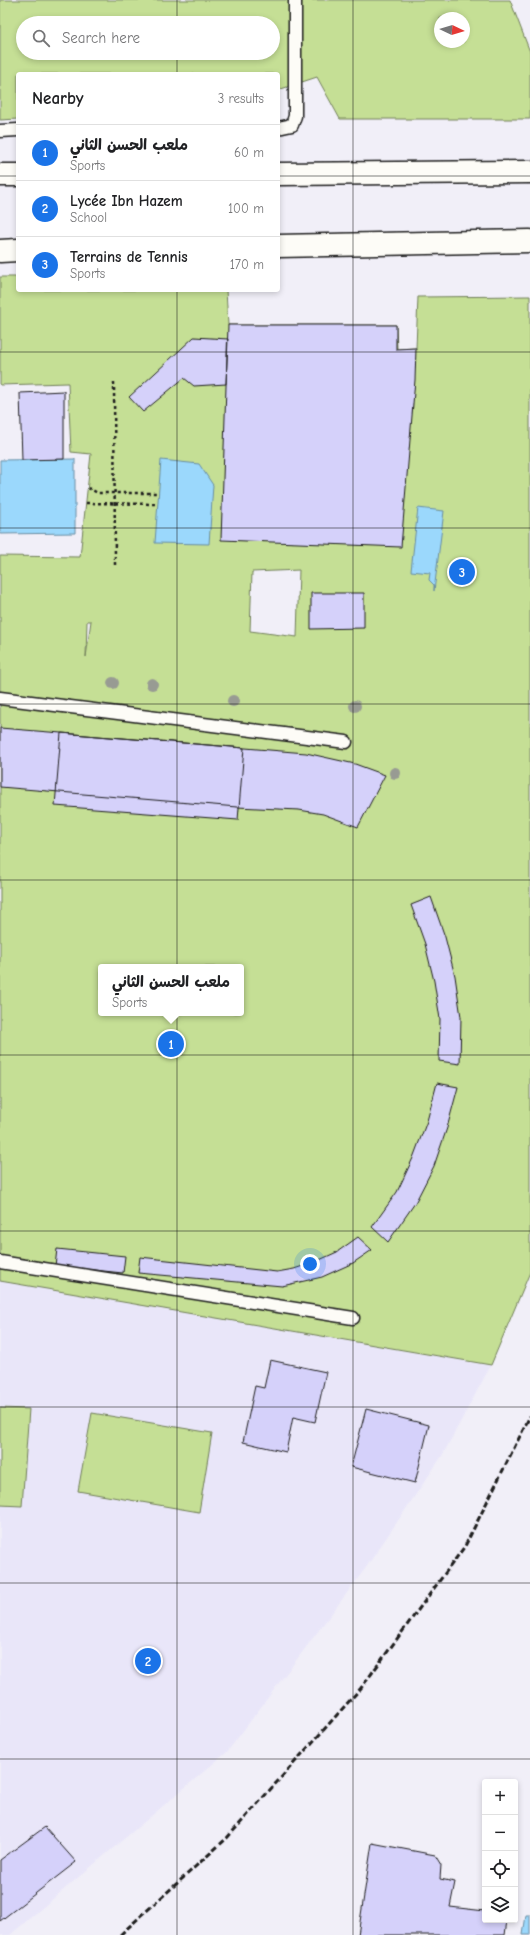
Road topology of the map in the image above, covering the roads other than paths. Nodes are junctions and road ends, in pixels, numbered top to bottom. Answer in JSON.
{"nodes":[{"id":1,"x":295,"y":0,"type":"edge"},
{"id":2,"x":280,"y":128,"type":"edge"},
{"id":3,"x":16,"y":130,"type":"edge"},
{"id":4,"x":0,"y":131,"type":"edge"},
{"id":5,"x":530,"y":172,"type":"edge"},
{"id":6,"x":280,"y":174,"type":"edge"},
{"id":7,"x":0,"y":175,"type":"edge"},
{"id":8,"x":16,"y":175,"type":"edge"},
{"id":9,"x":530,"y":241,"type":"edge"},
{"id":10,"x":280,"y":246,"type":"edge"},
{"id":11,"x":16,"y":250,"type":"edge"},
{"id":12,"x":0,"y":251,"type":"edge"},
{"id":13,"x":0,"y":698,"type":"edge"},
{"id":14,"x":346,"y":742,"type":"dead end"},
{"id":15,"x":0,"y":1262,"type":"edge"},
{"id":16,"x":353,"y":1318,"type":"dead end"}],
"edges":[{"from":1,"to":2,"type":"lane"},
{"from":3,"to":4,"type":"lane"},
{"from":5,"to":6,"type":"street"},
{"from":7,"to":8,"type":"street"},
{"from":9,"to":10,"type":"street"},
{"from":11,"to":12,"type":"street"},
{"from":13,"to":14,"type":"lane"},
{"from":15,"to":16,"type":"lane"}]}
